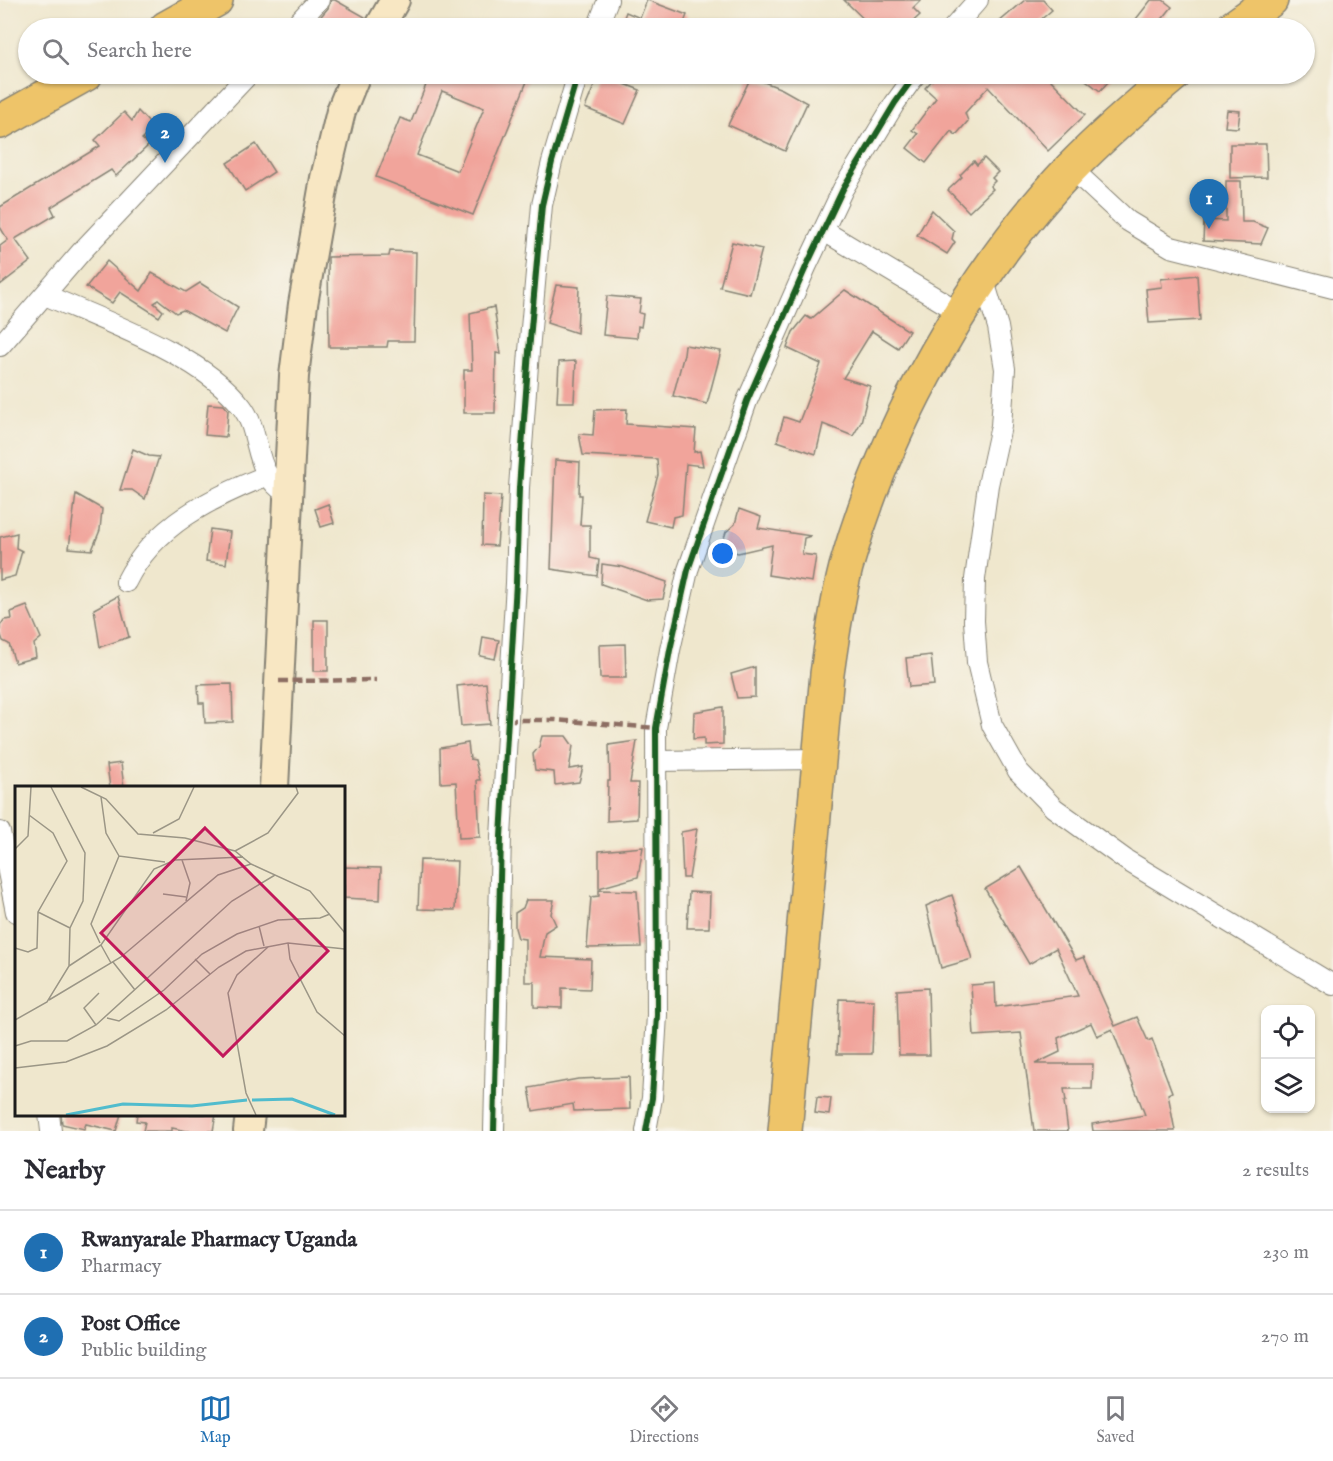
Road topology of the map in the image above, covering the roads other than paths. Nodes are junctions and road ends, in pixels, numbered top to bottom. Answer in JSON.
{"nodes":[{"id":1,"x":216,"y":0,"type":"edge"},
{"id":2,"x":319,"y":0,"type":"edge"},
{"id":3,"x":395,"y":0,"type":"edge"},
{"id":4,"x":608,"y":0,"type":"edge"},
{"id":5,"x":978,"y":0,"type":"edge"},
{"id":6,"x":1271,"y":0,"type":"edge"},
{"id":7,"x":184,"y":18,"type":"edge"},
{"id":8,"x":302,"y":18,"type":"edge"},
{"id":9,"x":385,"y":18,"type":"edge"},
{"id":10,"x":601,"y":18,"type":"edge"},
{"id":11,"x":962,"y":18,"type":"edge"},
{"id":12,"x":1246,"y":18,"type":"edge"},
{"id":13,"x":68,"y":84,"type":"edge"},
{"id":14,"x":240,"y":84,"type":"edge"},
{"id":15,"x":352,"y":84,"type":"edge"},
{"id":16,"x":575,"y":84,"type":"edge"},
{"id":17,"x":909,"y":84,"type":"edge"},
{"id":18,"x":1163,"y":84,"type":"edge"},
{"id":19,"x":0,"y":122,"type":"edge"},
{"id":20,"x":1071,"y":168,"type":"junction"},
{"id":21,"x":824,"y":231,"type":"junction"},
{"id":22,"x":983,"y":278,"type":"junction"},
{"id":23,"x":1333,"y":288,"type":"edge"},
{"id":24,"x":45,"y":295,"type":"junction"},
{"id":25,"x":961,"y":313,"type":"junction"},
{"id":26,"x":0,"y":346,"type":"edge"},
{"id":27,"x":267,"y":475,"type":"junction"},
{"id":28,"x":290,"y":497,"type":"junction"},
{"id":29,"x":126,"y":582,"type":"dead end"},
{"id":30,"x":819,"y":759,"type":"junction"},
{"id":31,"x":656,"y":761,"type":"junction"},
{"id":32,"x":274,"y":786,"type":"edge"},
{"id":33,"x":0,"y":832,"type":"edge"},
{"id":34,"x":15,"y":907,"type":"edge"},
{"id":35,"x":1333,"y":985,"type":"edge"},
{"id":36,"x":49,"y":1116,"type":"edge"},
{"id":37,"x":250,"y":1116,"type":"edge"},
{"id":38,"x":51,"y":1131,"type":"edge"},
{"id":39,"x":248,"y":1131,"type":"edge"},
{"id":40,"x":494,"y":1131,"type":"edge"},
{"id":41,"x":646,"y":1131,"type":"edge"},
{"id":42,"x":785,"y":1131,"type":"edge"}],
"edges":[{"from":1,"to":7,"type":"highway"},
{"from":2,"to":8,"type":"street"},
{"from":3,"to":9,"type":"street"},
{"from":4,"to":10,"type":"street"},
{"from":5,"to":11,"type":"street"},
{"from":6,"to":12,"type":"highway"},
{"from":13,"to":19,"type":"highway"},
{"from":14,"to":24,"type":"street"},
{"from":15,"to":28,"type":"street"},
{"from":16,"to":40,"type":"street"},
{"from":17,"to":21,"type":"street"},
{"from":18,"to":20,"type":"highway"},
{"from":20,"to":22,"type":"highway"},
{"from":20,"to":23,"type":"street"},
{"from":21,"to":25,"type":"street"},
{"from":21,"to":31,"type":"street"},
{"from":22,"to":25,"type":"highway"},
{"from":22,"to":35,"type":"street"},
{"from":24,"to":26,"type":"street"},
{"from":24,"to":27,"type":"street"},
{"from":25,"to":30,"type":"highway"},
{"from":27,"to":28,"type":"street"},
{"from":27,"to":29,"type":"street"},
{"from":28,"to":32,"type":"street"},
{"from":30,"to":31,"type":"street"},
{"from":30,"to":42,"type":"highway"},
{"from":31,"to":41,"type":"street"},
{"from":33,"to":34,"type":"street"},
{"from":36,"to":38,"type":"street"},
{"from":37,"to":39,"type":"street"}]}
